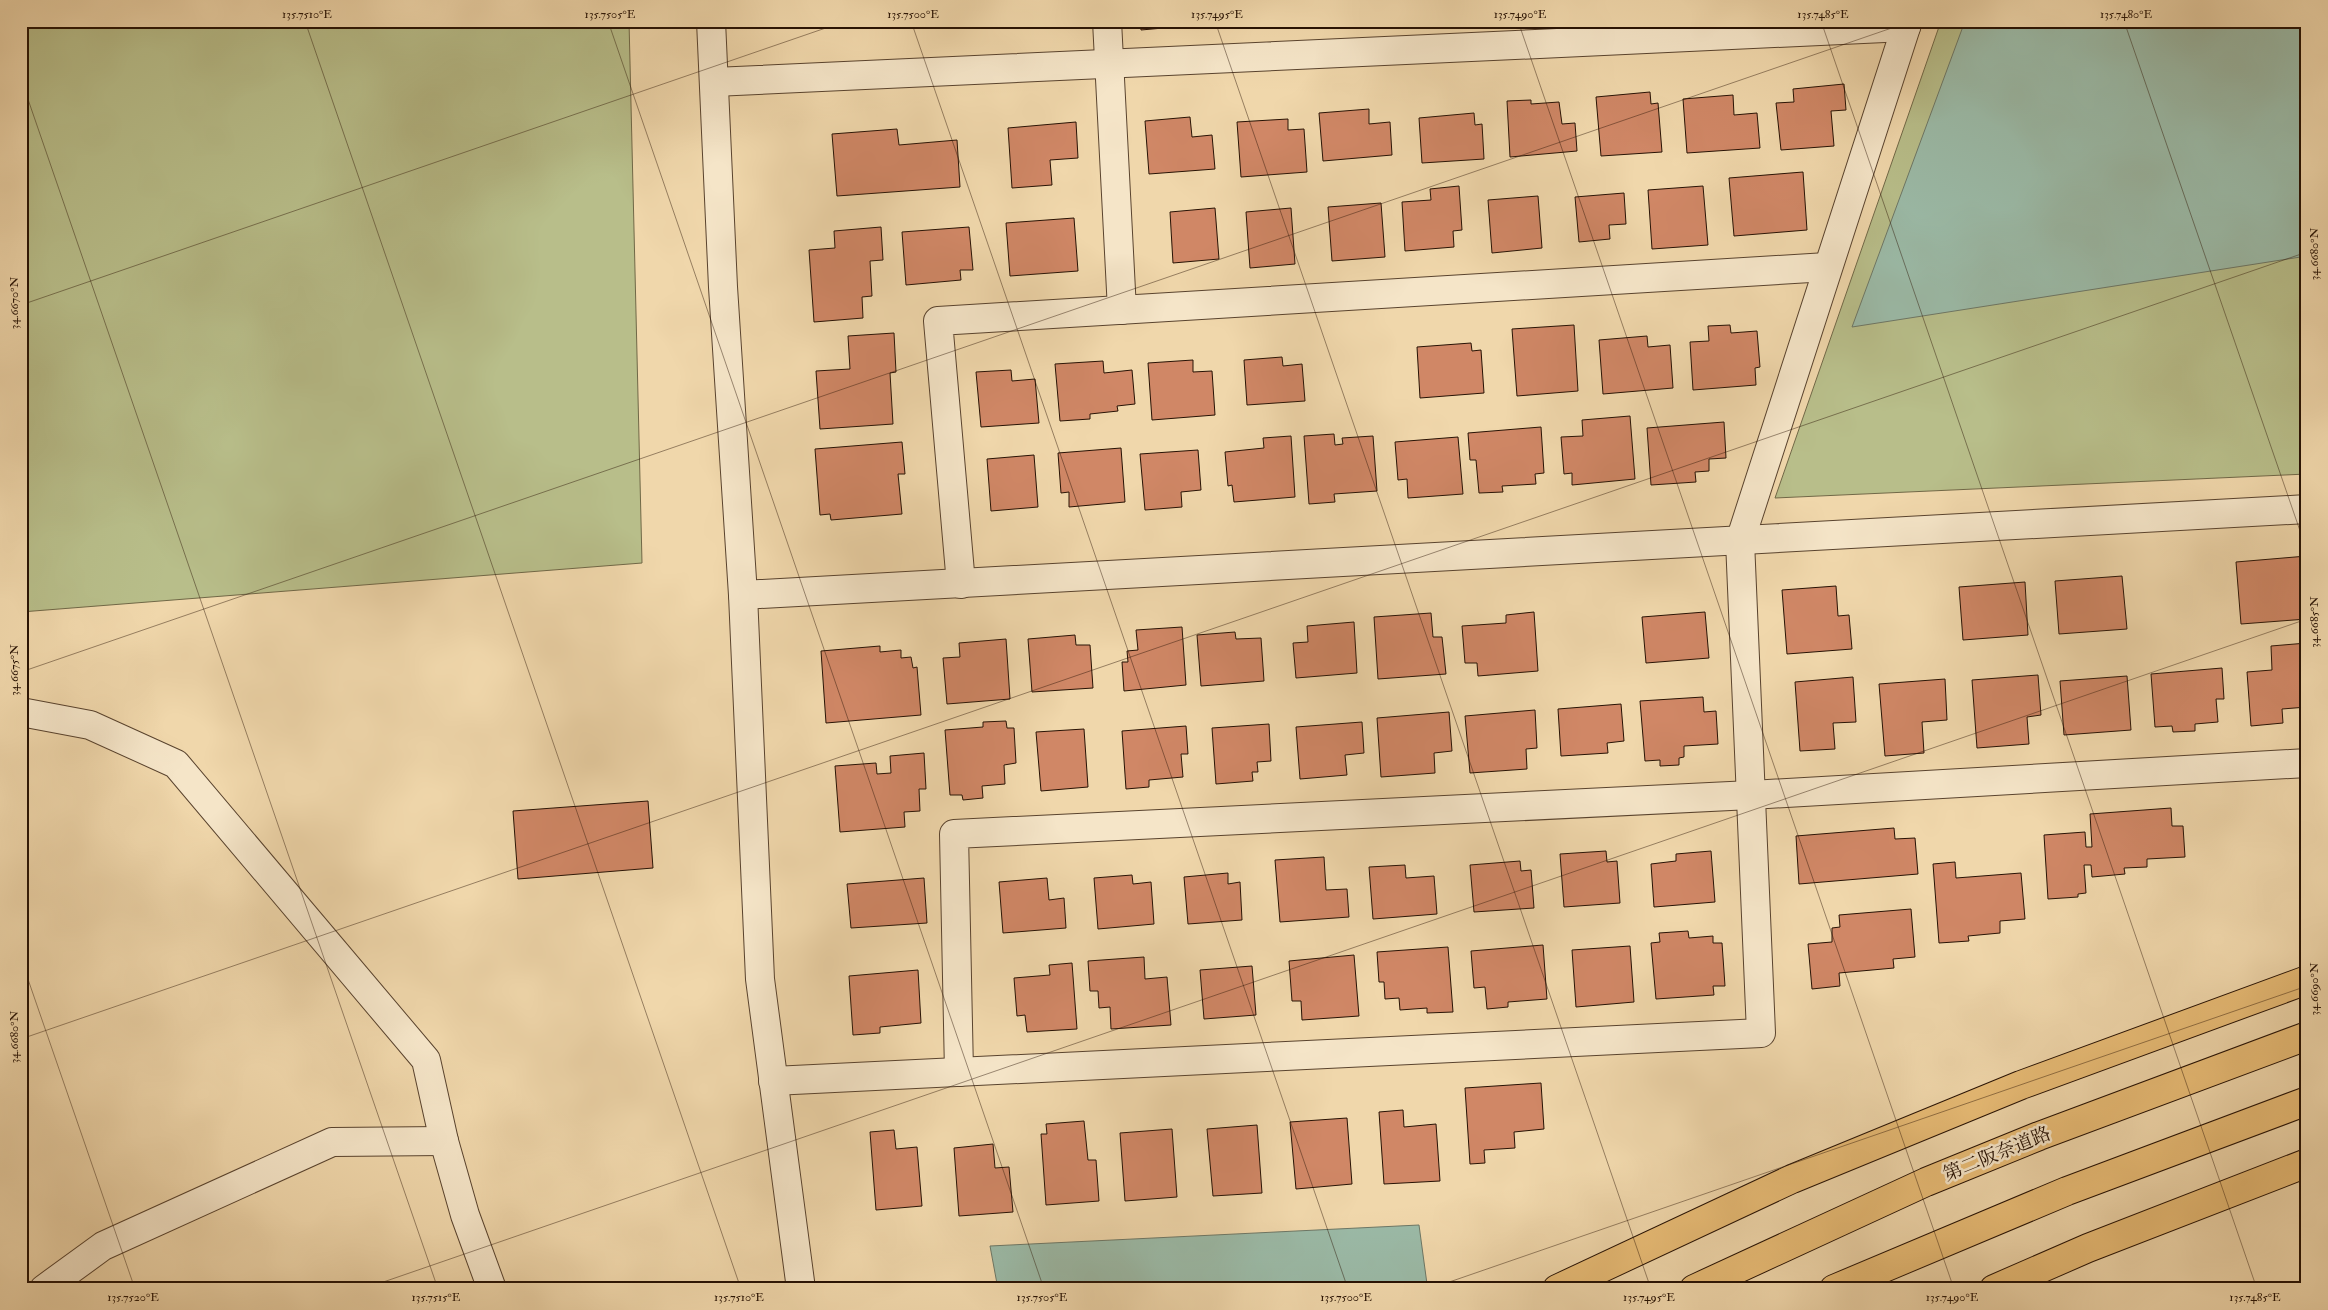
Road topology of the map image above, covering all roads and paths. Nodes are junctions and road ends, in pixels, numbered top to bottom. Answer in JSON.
{"nodes":[{"id":1,"x":711,"y":21,"type":"edge"},
{"id":2,"x":1107,"y":21,"type":"edge"},
{"id":3,"x":1907,"y":24,"type":"edge"},
{"id":4,"x":1110,"y":63,"type":"junction"},
{"id":5,"x":714,"y":82,"type":"junction"},
{"id":6,"x":1827,"y":267,"type":"junction"},
{"id":7,"x":1122,"y":310,"type":"junction"},
{"id":8,"x":2307,"y":509,"type":"edge"},
{"id":9,"x":1740,"y":541,"type":"junction"},
{"id":10,"x":961,"y":584,"type":"junction"},
{"id":11,"x":743,"y":595,"type":"junction"},
{"id":12,"x":21,"y":712,"type":"edge"},
{"id":13,"x":2307,"y":763,"type":"edge"},
{"id":14,"x":1751,"y":795,"type":"junction"},
{"id":15,"x":2307,"y":980,"type":"edge"},
{"id":16,"x":2307,"y":1036,"type":"edge"},
{"id":17,"x":959,"y":1072,"type":"junction"},
{"id":18,"x":774,"y":1081,"type":"junction"},
{"id":19,"x":2307,"y":1101,"type":"edge"},
{"id":20,"x":444,"y":1141,"type":"junction"},
{"id":21,"x":2307,"y":1163,"type":"edge"},
{"id":22,"x":44,"y":1289,"type":"edge"},
{"id":23,"x":492,"y":1289,"type":"edge"},
{"id":24,"x":801,"y":1289,"type":"edge"},
{"id":25,"x":1557,"y":1289,"type":"edge"},
{"id":26,"x":1694,"y":1289,"type":"edge"},
{"id":27,"x":1834,"y":1289,"type":"edge"},
{"id":28,"x":1994,"y":1289,"type":"edge"}],
"edges":[{"from":1,"to":5,"type":"street"},
{"from":2,"to":4,"type":"street"},
{"from":3,"to":4,"type":"street"},
{"from":3,"to":6,"type":"street"},
{"from":4,"to":5,"type":"street"},
{"from":4,"to":7,"type":"street"},
{"from":5,"to":11,"type":"street"},
{"from":6,"to":7,"type":"street"},
{"from":6,"to":9,"type":"street"},
{"from":7,"to":10,"type":"street"},
{"from":8,"to":9,"type":"street"},
{"from":9,"to":10,"type":"street"},
{"from":9,"to":14,"type":"street"},
{"from":10,"to":11,"type":"street"},
{"from":11,"to":18,"type":"street"},
{"from":12,"to":20,"type":"street"},
{"from":13,"to":14,"type":"street"},
{"from":14,"to":17,"type":"street"},
{"from":14,"to":17,"type":"street"},
{"from":15,"to":25,"type":"highway"},
{"from":16,"to":26,"type":"highway","name":"第二阪奈道路"},
{"from":17,"to":18,"type":"street"},
{"from":18,"to":24,"type":"street"},
{"from":19,"to":27,"type":"highway"},
{"from":20,"to":22,"type":"street"},
{"from":20,"to":23,"type":"street"},
{"from":21,"to":28,"type":"highway"}]}
